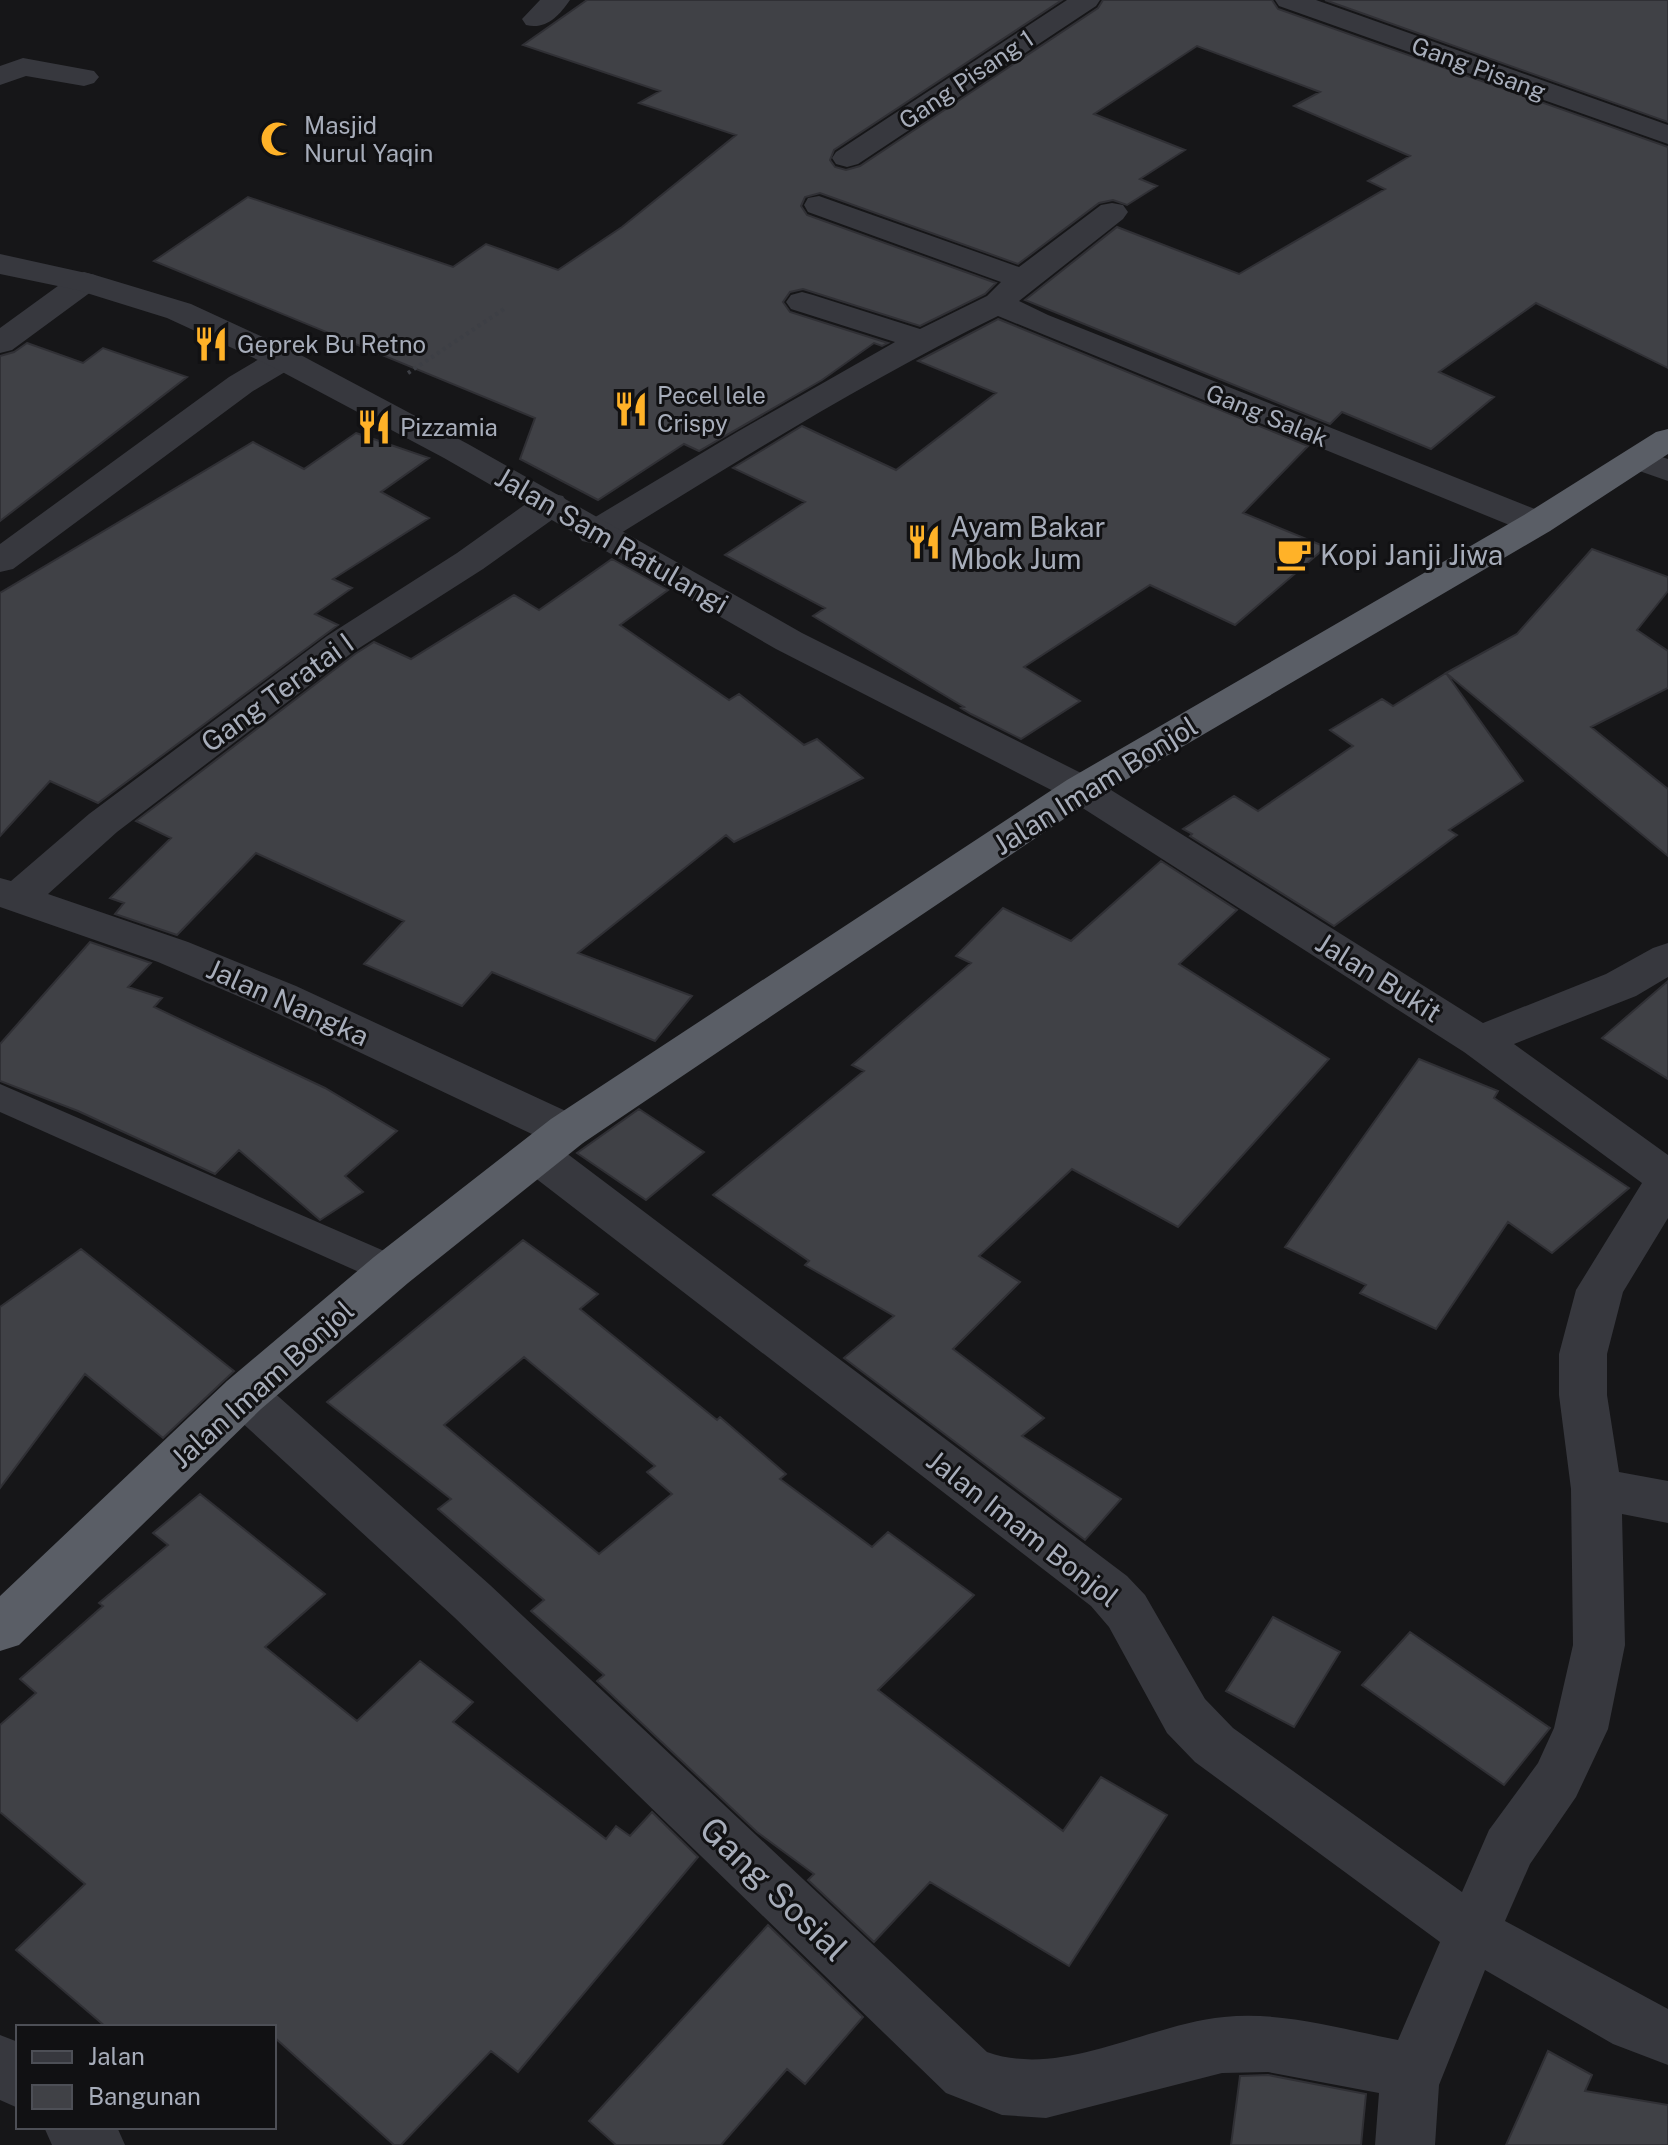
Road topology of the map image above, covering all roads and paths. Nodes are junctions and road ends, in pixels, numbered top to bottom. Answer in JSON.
{"nodes":[{"id":1,"x":556,"y":0,"type":"edge"},
{"id":2,"x":1086,"y":0,"type":"edge"},
{"id":3,"x":1289,"y":0,"type":"edge"},
{"id":4,"x":536,"y":19,"type":"dead end"},
{"id":5,"x":0,"y":76,"type":"edge"},
{"id":6,"x":84,"y":77,"type":"dead end"},
{"id":7,"x":1668,"y":135,"type":"edge"},
{"id":8,"x":847,"y":158,"type":"dead end"},
{"id":9,"x":819,"y":205,"type":"dead end"},
{"id":10,"x":1112,"y":212,"type":"dead end"},
{"id":11,"x":0,"y":264,"type":"edge"},
{"id":12,"x":1023,"y":279,"type":"junction"},
{"id":13,"x":84,"y":282,"type":"junction"},
{"id":14,"x":802,"y":302,"type":"dead end"},
{"id":15,"x":998,"y":303,"type":"junction"},
{"id":16,"x":504,"y":309,"type":"dead end"},
{"id":17,"x":923,"y":340,"type":"junction"},
{"id":18,"x":0,"y":343,"type":"edge"},
{"id":19,"x":283,"y":359,"type":"junction"},
{"id":20,"x":364,"y":402,"type":"junction"},
{"id":21,"x":1658,"y":456,"type":"edge"},
{"id":22,"x":550,"y":504,"type":"junction"},
{"id":23,"x":1537,"y":523,"type":"junction"},
{"id":24,"x":595,"y":533,"type":"junction"},
{"id":25,"x":0,"y":561,"type":"edge"},
{"id":26,"x":1081,"y":789,"type":"junction"},
{"id":27,"x":9,"y":895,"type":"edge"},
{"id":28,"x":1668,"y":958,"type":"edge"},
{"id":29,"x":1479,"y":1041,"type":"junction"},
{"id":30,"x":0,"y":1097,"type":"edge"},
{"id":31,"x":552,"y":1143,"type":"junction"},
{"id":32,"x":1668,"y":1179,"type":"edge"},
{"id":33,"x":391,"y":1270,"type":"junction"},
{"id":34,"x":244,"y":1395,"type":"junction"},
{"id":35,"x":1596,"y":1489,"type":"junction"},
{"id":36,"x":1668,"y":1502,"type":"edge"},
{"id":37,"x":0,"y":1629,"type":"edge"},
{"id":38,"x":1472,"y":1932,"type":"junction"},
{"id":39,"x":1668,"y":2037,"type":"edge"},
{"id":40,"x":0,"y":2063,"type":"edge"},
{"id":41,"x":1415,"y":2071,"type":"junction"},
{"id":42,"x":16,"y":2077,"type":"edge"},
{"id":43,"x":76,"y":2129,"type":"edge"},
{"id":44,"x":95,"y":2145,"type":"edge"},
{"id":45,"x":1405,"y":2145,"type":"edge"}],
"edges":[{"from":1,"to":4,"type":"street"},
{"from":2,"to":8,"type":"street","name":"Gang Pisang 1"},
{"from":3,"to":7,"type":"street","name":"Gang Pisang"},
{"from":5,"to":6,"type":"street"},
{"from":9,"to":12,"type":"street"},
{"from":10,"to":12,"type":"street"},
{"from":11,"to":13,"type":"street","name":"Jalan Sam Ratulangi"},
{"from":12,"to":15,"type":"street"},
{"from":13,"to":18,"type":"street"},
{"from":13,"to":19,"type":"street","name":"Jalan Sam Ratulangi"},
{"from":14,"to":17,"type":"street"},
{"from":15,"to":17,"type":"street"},
{"from":15,"to":23,"type":"street","name":"Gang Salak"},
{"from":16,"to":20,"type":"path"},
{"from":17,"to":24,"type":"street"},
{"from":19,"to":20,"type":"street","name":"Jalan Sam Ratulangi"},
{"from":19,"to":25,"type":"street"},
{"from":20,"to":22,"type":"street","name":"Jalan Sam Ratulangi"},
{"from":21,"to":23,"type":"highway","name":"Jalan Imam Bonjol"},
{"from":22,"to":24,"type":"street","name":"Jalan Sam Ratulangi"},
{"from":22,"to":27,"type":"street","name":"Gang Teratai I"},
{"from":23,"to":26,"type":"highway","name":"Jalan Imam Bonjol"},
{"from":24,"to":26,"type":"street","name":"Jalan Sam Ratulangi"},
{"from":26,"to":29,"type":"street","name":"Jalan Bukit"},
{"from":26,"to":31,"type":"highway","name":"Jalan Imam Bonjol"},
{"from":27,"to":31,"type":"street","name":"Jalan Nangka"},
{"from":28,"to":29,"type":"street"},
{"from":29,"to":32,"type":"street","name":"Jalan Bukit"},
{"from":30,"to":33,"type":"lane"},
{"from":31,"to":33,"type":"highway","name":"Jalan Imam Bonjol"},
{"from":31,"to":38,"type":"street","name":"Jalan Imam Bonjol"},
{"from":32,"to":35,"type":"street"},
{"from":33,"to":34,"type":"highway","name":"Jalan Imam Bonjol"},
{"from":34,"to":37,"type":"highway","name":"Jalan Imam Bonjol"},
{"from":34,"to":41,"type":"street","name":"Gang Sosial"},
{"from":35,"to":36,"type":"street"},
{"from":35,"to":38,"type":"street"},
{"from":38,"to":39,"type":"street","name":"Jalan Imam Bonjol"},
{"from":38,"to":41,"type":"street"},
{"from":40,"to":42,"type":"street"},
{"from":41,"to":45,"type":"street"},
{"from":43,"to":44,"type":"street"}]}
